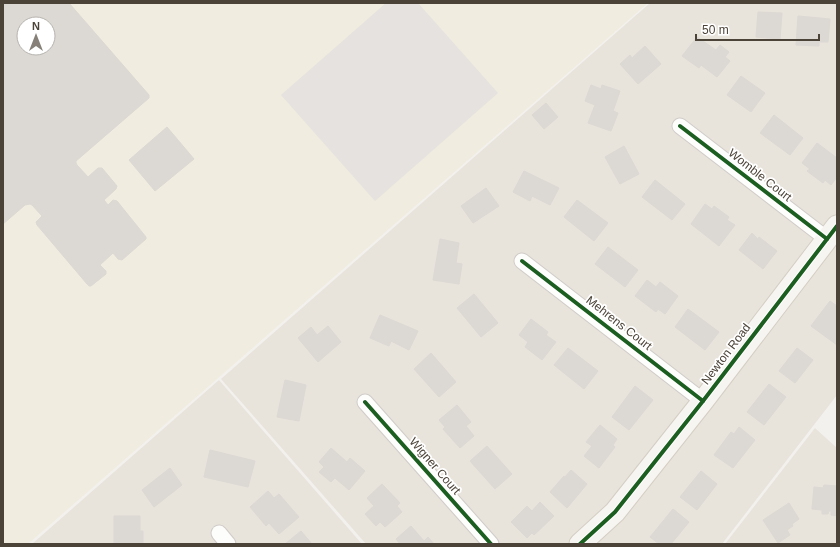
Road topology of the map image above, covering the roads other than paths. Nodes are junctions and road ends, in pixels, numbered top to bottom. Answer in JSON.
{"nodes":[{"id":1,"x":680,"y":126,"type":"dead end"},
{"id":2,"x":832,"y":233,"type":"edge"},
{"id":3,"x":522,"y":261,"type":"dead end"},
{"id":4,"x":703,"y":401,"type":"junction"},
{"id":5,"x":365,"y":402,"type":"dead end"},
{"id":6,"x":491,"y":544,"type":"edge"},
{"id":7,"x":580,"y":544,"type":"edge"}],
"edges":[{"from":1,"to":2,"type":"street","name":"Womble Court"},
{"from":2,"to":4,"type":"street","name":"Newton Road"},
{"from":3,"to":4,"type":"street","name":"Mehrens Court"},
{"from":4,"to":7,"type":"street","name":"Newton Road"},
{"from":5,"to":6,"type":"street","name":"Wigner Court"}]}
